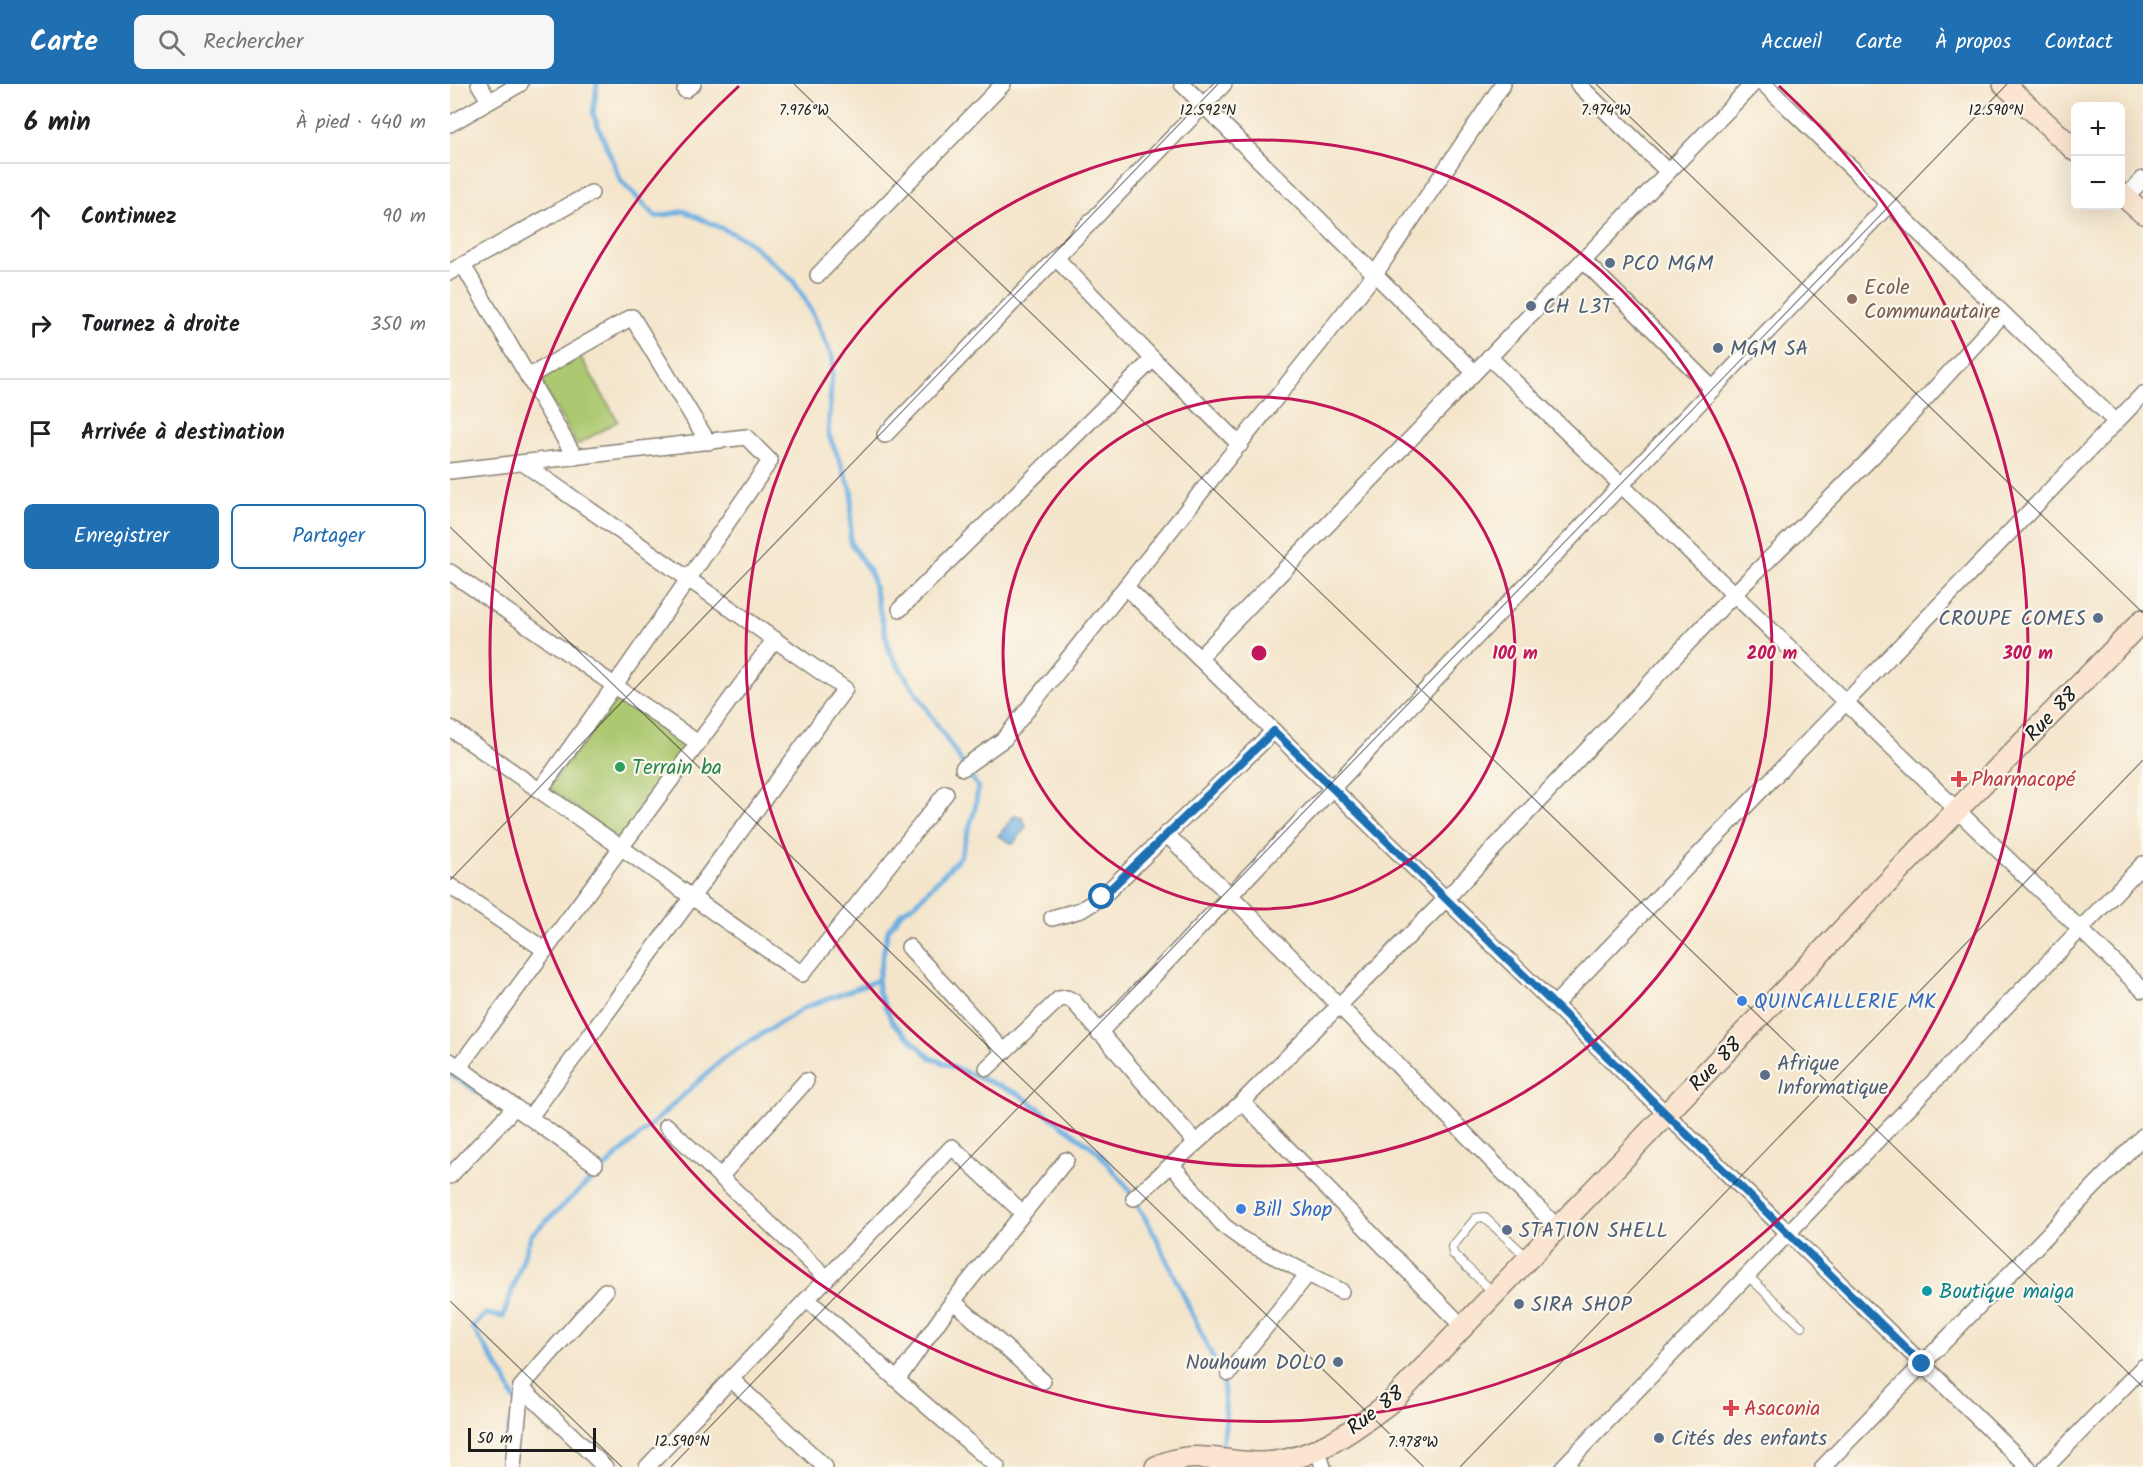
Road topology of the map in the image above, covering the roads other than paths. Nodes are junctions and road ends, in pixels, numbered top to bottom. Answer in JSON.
{"nodes":[{"id":1,"x":479,"y":84,"type":"edge"},
{"id":2,"x":520,"y":84,"type":"edge"},
{"id":3,"x":1003,"y":84,"type":"edge"},
{"id":4,"x":1182,"y":84,"type":"edge"},
{"id":5,"x":1224,"y":84,"type":"edge"},
{"id":6,"x":1503,"y":84,"type":"edge"},
{"id":7,"x":1578,"y":84,"type":"edge"},
{"id":8,"x":1753,"y":84,"type":"edge"},
{"id":9,"x":1764,"y":84,"type":"edge"},
{"id":10,"x":2006,"y":85,"type":"edge"},
{"id":11,"x":489,"y":102,"type":"junction"},
{"id":12,"x":1204,"y":105,"type":"junction"},
{"id":13,"x":450,"y":124,"type":"edge"},
{"id":14,"x":2071,"y":146,"type":"edge"},
{"id":15,"x":1668,"y":172,"type":"junction"},
{"id":16,"x":2143,"y":179,"type":"edge"},
{"id":17,"x":591,"y":193,"type":"dead end"},
{"id":18,"x":2125,"y":193,"type":"edge"},
{"id":19,"x":2125,"y":197,"type":"edge"},
{"id":20,"x":1889,"y":204,"type":"junction"},
{"id":21,"x":2143,"y":213,"type":"edge"},
{"id":22,"x":1057,"y":259,"type":"junction"},
{"id":23,"x":1583,"y":260,"type":"junction"},
{"id":24,"x":456,"y":268,"type":"edge"},
{"id":25,"x":1375,"y":274,"type":"junction"},
{"id":26,"x":818,"y":275,"type":"dead end"},
{"id":27,"x":2003,"y":314,"type":"junction"},
{"id":28,"x":1489,"y":357,"type":"junction"},
{"id":29,"x":1153,"y":359,"type":"junction"},
{"id":30,"x":1474,"y":372,"type":"junction"},
{"id":31,"x":528,"y":377,"type":"junction"},
{"id":32,"x":1713,"y":389,"type":"junction"},
{"id":33,"x":2143,"y":394,"type":"edge"},
{"id":34,"x":2116,"y":422,"type":"junction"},
{"id":35,"x":885,"y":435,"type":"dead end"},
{"id":36,"x":708,"y":441,"type":"junction"},
{"id":37,"x":1240,"y":445,"type":"junction"},
{"id":38,"x":575,"y":457,"type":"junction"},
{"id":39,"x":523,"y":463,"type":"junction"},
{"id":40,"x":450,"y":471,"type":"edge"},
{"id":41,"x":1622,"y":485,"type":"junction"},
{"id":42,"x":450,"y":572,"type":"edge"},
{"id":43,"x":688,"y":579,"type":"junction"},
{"id":44,"x":1126,"y":587,"type":"junction"},
{"id":45,"x":1734,"y":594,"type":"junction"},
{"id":46,"x":900,"y":609,"type":"dead end"},
{"id":47,"x":2143,"y":620,"type":"edge"},
{"id":48,"x":775,"y":639,"type":"junction"},
{"id":49,"x":1199,"y":658,"type":"junction"},
{"id":50,"x":615,"y":685,"type":"junction"},
{"id":51,"x":1846,"y":702,"type":"junction"},
{"id":52,"x":450,"y":728,"type":"edge"},
{"id":53,"x":1274,"y":731,"type":"junction"},
{"id":54,"x":698,"y":743,"type":"junction"},
{"id":55,"x":963,"y":768,"type":"dead end"},
{"id":56,"x":1332,"y":788,"type":"junction"},
{"id":57,"x":540,"y":790,"type":"junction"},
{"id":58,"x":946,"y":793,"type":"dead end"},
{"id":59,"x":1957,"y":810,"type":"junction"},
{"id":60,"x":1167,"y":834,"type":"junction"},
{"id":61,"x":621,"y":848,"type":"junction"},
{"id":62,"x":2143,"y":864,"type":"edge"},
{"id":63,"x":450,"y":886,"type":"edge"},
{"id":64,"x":1230,"y":895,"type":"junction"},
{"id":65,"x":693,"y":896,"type":"junction"},
{"id":66,"x":1446,"y":899,"type":"junction"},
{"id":67,"x":1052,"y":918,"type":"dead end"},
{"id":68,"x":2081,"y":929,"type":"junction"},
{"id":69,"x":909,"y":947,"type":"dead end"},
{"id":70,"x":545,"y":950,"type":"junction"},
{"id":71,"x":2143,"y":990,"type":"edge"},
{"id":72,"x":1554,"y":1005,"type":"junction"},
{"id":73,"x":1340,"y":1006,"type":"junction"},
{"id":74,"x":1099,"y":1033,"type":"junction"},
{"id":75,"x":1004,"y":1051,"type":"junction"},
{"id":76,"x":455,"y":1064,"type":"edge"},
{"id":77,"x":987,"y":1068,"type":"dead end"},
{"id":78,"x":806,"y":1081,"type":"dead end"},
{"id":79,"x":1242,"y":1102,"type":"junction"},
{"id":80,"x":515,"y":1107,"type":"junction"},
{"id":81,"x":1667,"y":1115,"type":"junction"},
{"id":82,"x":530,"y":1117,"type":"junction"},
{"id":83,"x":667,"y":1126,"type":"dead end"},
{"id":84,"x":2143,"y":1136,"type":"edge"},
{"id":85,"x":1196,"y":1143,"type":"junction"},
{"id":86,"x":1066,"y":1160,"type":"dead end"},
{"id":87,"x":595,"y":1164,"type":"dead end"},
{"id":88,"x":1172,"y":1165,"type":"junction"},
{"id":89,"x":450,"y":1176,"type":"edge"},
{"id":90,"x":720,"y":1177,"type":"junction"},
{"id":91,"x":1134,"y":1198,"type":"dead end"},
{"id":92,"x":1023,"y":1213,"type":"junction"},
{"id":93,"x":1557,"y":1227,"type":"junction"},
{"id":94,"x":1788,"y":1233,"type":"junction"},
{"id":95,"x":1528,"y":1257,"type":"junction"},
{"id":96,"x":1308,"y":1274,"type":"junction"},
{"id":97,"x":1747,"y":1275,"type":"junction"},
{"id":98,"x":826,"y":1278,"type":"junction"},
{"id":99,"x":605,"y":1291,"type":"dead end"},
{"id":100,"x":1341,"y":1291,"type":"dead end"},
{"id":101,"x":1494,"y":1293,"type":"junction"},
{"id":102,"x":807,"y":1299,"type":"junction"},
{"id":103,"x":953,"y":1301,"type":"junction"},
{"id":104,"x":1463,"y":1327,"type":"junction"},
{"id":105,"x":1802,"y":1327,"type":"dead end"},
{"id":106,"x":1922,"y":1364,"type":"junction"},
{"id":107,"x":2143,"y":1367,"type":"edge"},
{"id":108,"x":1229,"y":1373,"type":"dead end"},
{"id":109,"x":731,"y":1379,"type":"junction"},
{"id":110,"x":897,"y":1380,"type":"junction"},
{"id":111,"x":1043,"y":1381,"type":"dead end"},
{"id":112,"x":521,"y":1387,"type":"junction"},
{"id":113,"x":1320,"y":1458,"type":"edge"},
{"id":114,"x":513,"y":1467,"type":"edge"},
{"id":115,"x":605,"y":1467,"type":"edge"},
{"id":116,"x":647,"y":1467,"type":"edge"},
{"id":117,"x":825,"y":1467,"type":"edge"},
{"id":118,"x":997,"y":1467,"type":"edge"},
{"id":119,"x":1156,"y":1467,"type":"edge"},
{"id":120,"x":1563,"y":1467,"type":"edge"},
{"id":121,"x":1823,"y":1467,"type":"edge"},
{"id":122,"x":2028,"y":1467,"type":"edge"},
{"id":123,"x":2046,"y":1467,"type":"edge"}],
"edges":[{"from":1,"to":11,"type":"street"},
{"from":2,"to":11,"type":"street"},
{"from":3,"to":26,"type":"street"},
{"from":4,"to":12,"type":"street"},
{"from":5,"to":12,"type":"street"},
{"from":6,"to":25,"type":"street"},
{"from":7,"to":15,"type":"street"},
{"from":8,"to":15,"type":"street"},
{"from":9,"to":20,"type":"street"},
{"from":10,"to":14,"type":"main road"},
{"from":11,"to":13,"type":"street"},
{"from":12,"to":22,"type":"street"},
{"from":12,"to":25,"type":"street"},
{"from":15,"to":23,"type":"street"},
{"from":16,"to":18,"type":"street"},
{"from":17,"to":24,"type":"street"},
{"from":19,"to":21,"type":"main road"},
{"from":20,"to":27,"type":"street"},
{"from":20,"to":32,"type":"street"},
{"from":22,"to":29,"type":"street"},
{"from":22,"to":35,"type":"street"},
{"from":23,"to":28,"type":"street"},
{"from":23,"to":32,"type":"street"},
{"from":24,"to":31,"type":"street"},
{"from":25,"to":30,"type":"street"},
{"from":25,"to":37,"type":"street"},
{"from":27,"to":34,"type":"street"},
{"from":27,"to":45,"type":"street"},
{"from":28,"to":30,"type":"street"},
{"from":28,"to":41,"type":"street"},
{"from":29,"to":37,"type":"street"},
{"from":29,"to":46,"type":"street"},
{"from":30,"to":49,"type":"street"},
{"from":31,"to":36,"type":"street"},
{"from":31,"to":38,"type":"street"},
{"from":32,"to":41,"type":"street"},
{"from":33,"to":34,"type":"street"},
{"from":34,"to":51,"type":"street"},
{"from":36,"to":38,"type":"street"},
{"from":36,"to":43,"type":"street"},
{"from":37,"to":44,"type":"street"},
{"from":38,"to":39,"type":"street"},
{"from":39,"to":40,"type":"street"},
{"from":39,"to":43,"type":"street"},
{"from":41,"to":45,"type":"street"},
{"from":41,"to":56,"type":"street"},
{"from":42,"to":50,"type":"street"},
{"from":43,"to":48,"type":"street"},
{"from":43,"to":50,"type":"street"},
{"from":44,"to":49,"type":"street"},
{"from":44,"to":55,"type":"street"},
{"from":45,"to":51,"type":"street"},
{"from":45,"to":66,"type":"street"},
{"from":47,"to":59,"type":"main road","name":"Rue 88"},
{"from":48,"to":54,"type":"street"},
{"from":48,"to":65,"type":"street"},
{"from":49,"to":53,"type":"street"},
{"from":50,"to":54,"type":"street"},
{"from":50,"to":57,"type":"street"},
{"from":51,"to":59,"type":"street"},
{"from":51,"to":72,"type":"street"},
{"from":52,"to":57,"type":"street"},
{"from":53,"to":56,"type":"street"},
{"from":53,"to":60,"type":"street"},
{"from":54,"to":61,"type":"street"},
{"from":56,"to":64,"type":"street"},
{"from":56,"to":66,"type":"street"},
{"from":57,"to":61,"type":"street"},
{"from":58,"to":65,"type":"street"},
{"from":59,"to":68,"type":"street"},
{"from":59,"to":81,"type":"main road","name":"Rue 88"},
{"from":60,"to":64,"type":"street"},
{"from":60,"to":67,"type":"street"},
{"from":61,"to":65,"type":"street"},
{"from":61,"to":70,"type":"street"},
{"from":62,"to":68,"type":"street"},
{"from":63,"to":70,"type":"street"},
{"from":64,"to":73,"type":"street"},
{"from":64,"to":74,"type":"street"},
{"from":65,"to":82,"type":"street"},
{"from":66,"to":72,"type":"street"},
{"from":66,"to":73,"type":"street"},
{"from":68,"to":71,"type":"street"},
{"from":68,"to":94,"type":"street"},
{"from":69,"to":75,"type":"street"},
{"from":70,"to":76,"type":"street"},
{"from":72,"to":81,"type":"street"},
{"from":73,"to":79,"type":"street"},
{"from":73,"to":93,"type":"street"},
{"from":74,"to":75,"type":"street"},
{"from":74,"to":85,"type":"street"},
{"from":75,"to":77,"type":"street"},
{"from":76,"to":80,"type":"street"},
{"from":78,"to":90,"type":"street"},
{"from":79,"to":85,"type":"street"},
{"from":79,"to":104,"type":"street"},
{"from":80,"to":82,"type":"street"},
{"from":80,"to":89,"type":"street"},
{"from":81,"to":93,"type":"main road","name":"Rue 88"},
{"from":81,"to":94,"type":"street"},
{"from":82,"to":87,"type":"street"},
{"from":83,"to":90,"type":"street"},
{"from":84,"to":106,"type":"street"},
{"from":85,"to":88,"type":"street"},
{"from":86,"to":92,"type":"street"},
{"from":88,"to":91,"type":"street"},
{"from":88,"to":96,"type":"street"},
{"from":90,"to":98,"type":"street"},
{"from":92,"to":98,"type":"street"},
{"from":92,"to":103,"type":"street"},
{"from":93,"to":95,"type":"main road","name":"Rue 88"},
{"from":94,"to":97,"type":"street"},
{"from":94,"to":106,"type":"street"},
{"from":95,"to":101,"type":"main road","name":"Rue 88"},
{"from":95,"to":101,"type":"lane"},
{"from":96,"to":100,"type":"street"},
{"from":96,"to":108,"type":"street"},
{"from":97,"to":105,"type":"lane"},
{"from":97,"to":120,"type":"street"},
{"from":98,"to":102,"type":"street"},
{"from":99,"to":112,"type":"street"},
{"from":101,"to":104,"type":"main road","name":"Rue 88"},
{"from":102,"to":109,"type":"street"},
{"from":102,"to":110,"type":"street"},
{"from":103,"to":110,"type":"street"},
{"from":103,"to":111,"type":"street"},
{"from":104,"to":113,"type":"main road","name":"Rue 88"},
{"from":106,"to":121,"type":"street"},
{"from":106,"to":122,"type":"street"},
{"from":107,"to":123,"type":"street"},
{"from":109,"to":116,"type":"street"},
{"from":109,"to":117,"type":"street"},
{"from":110,"to":118,"type":"street"},
{"from":112,"to":114,"type":"street"},
{"from":112,"to":115,"type":"street"},
{"from":113,"to":119,"type":"main road","name":"Rue 88"}]}
